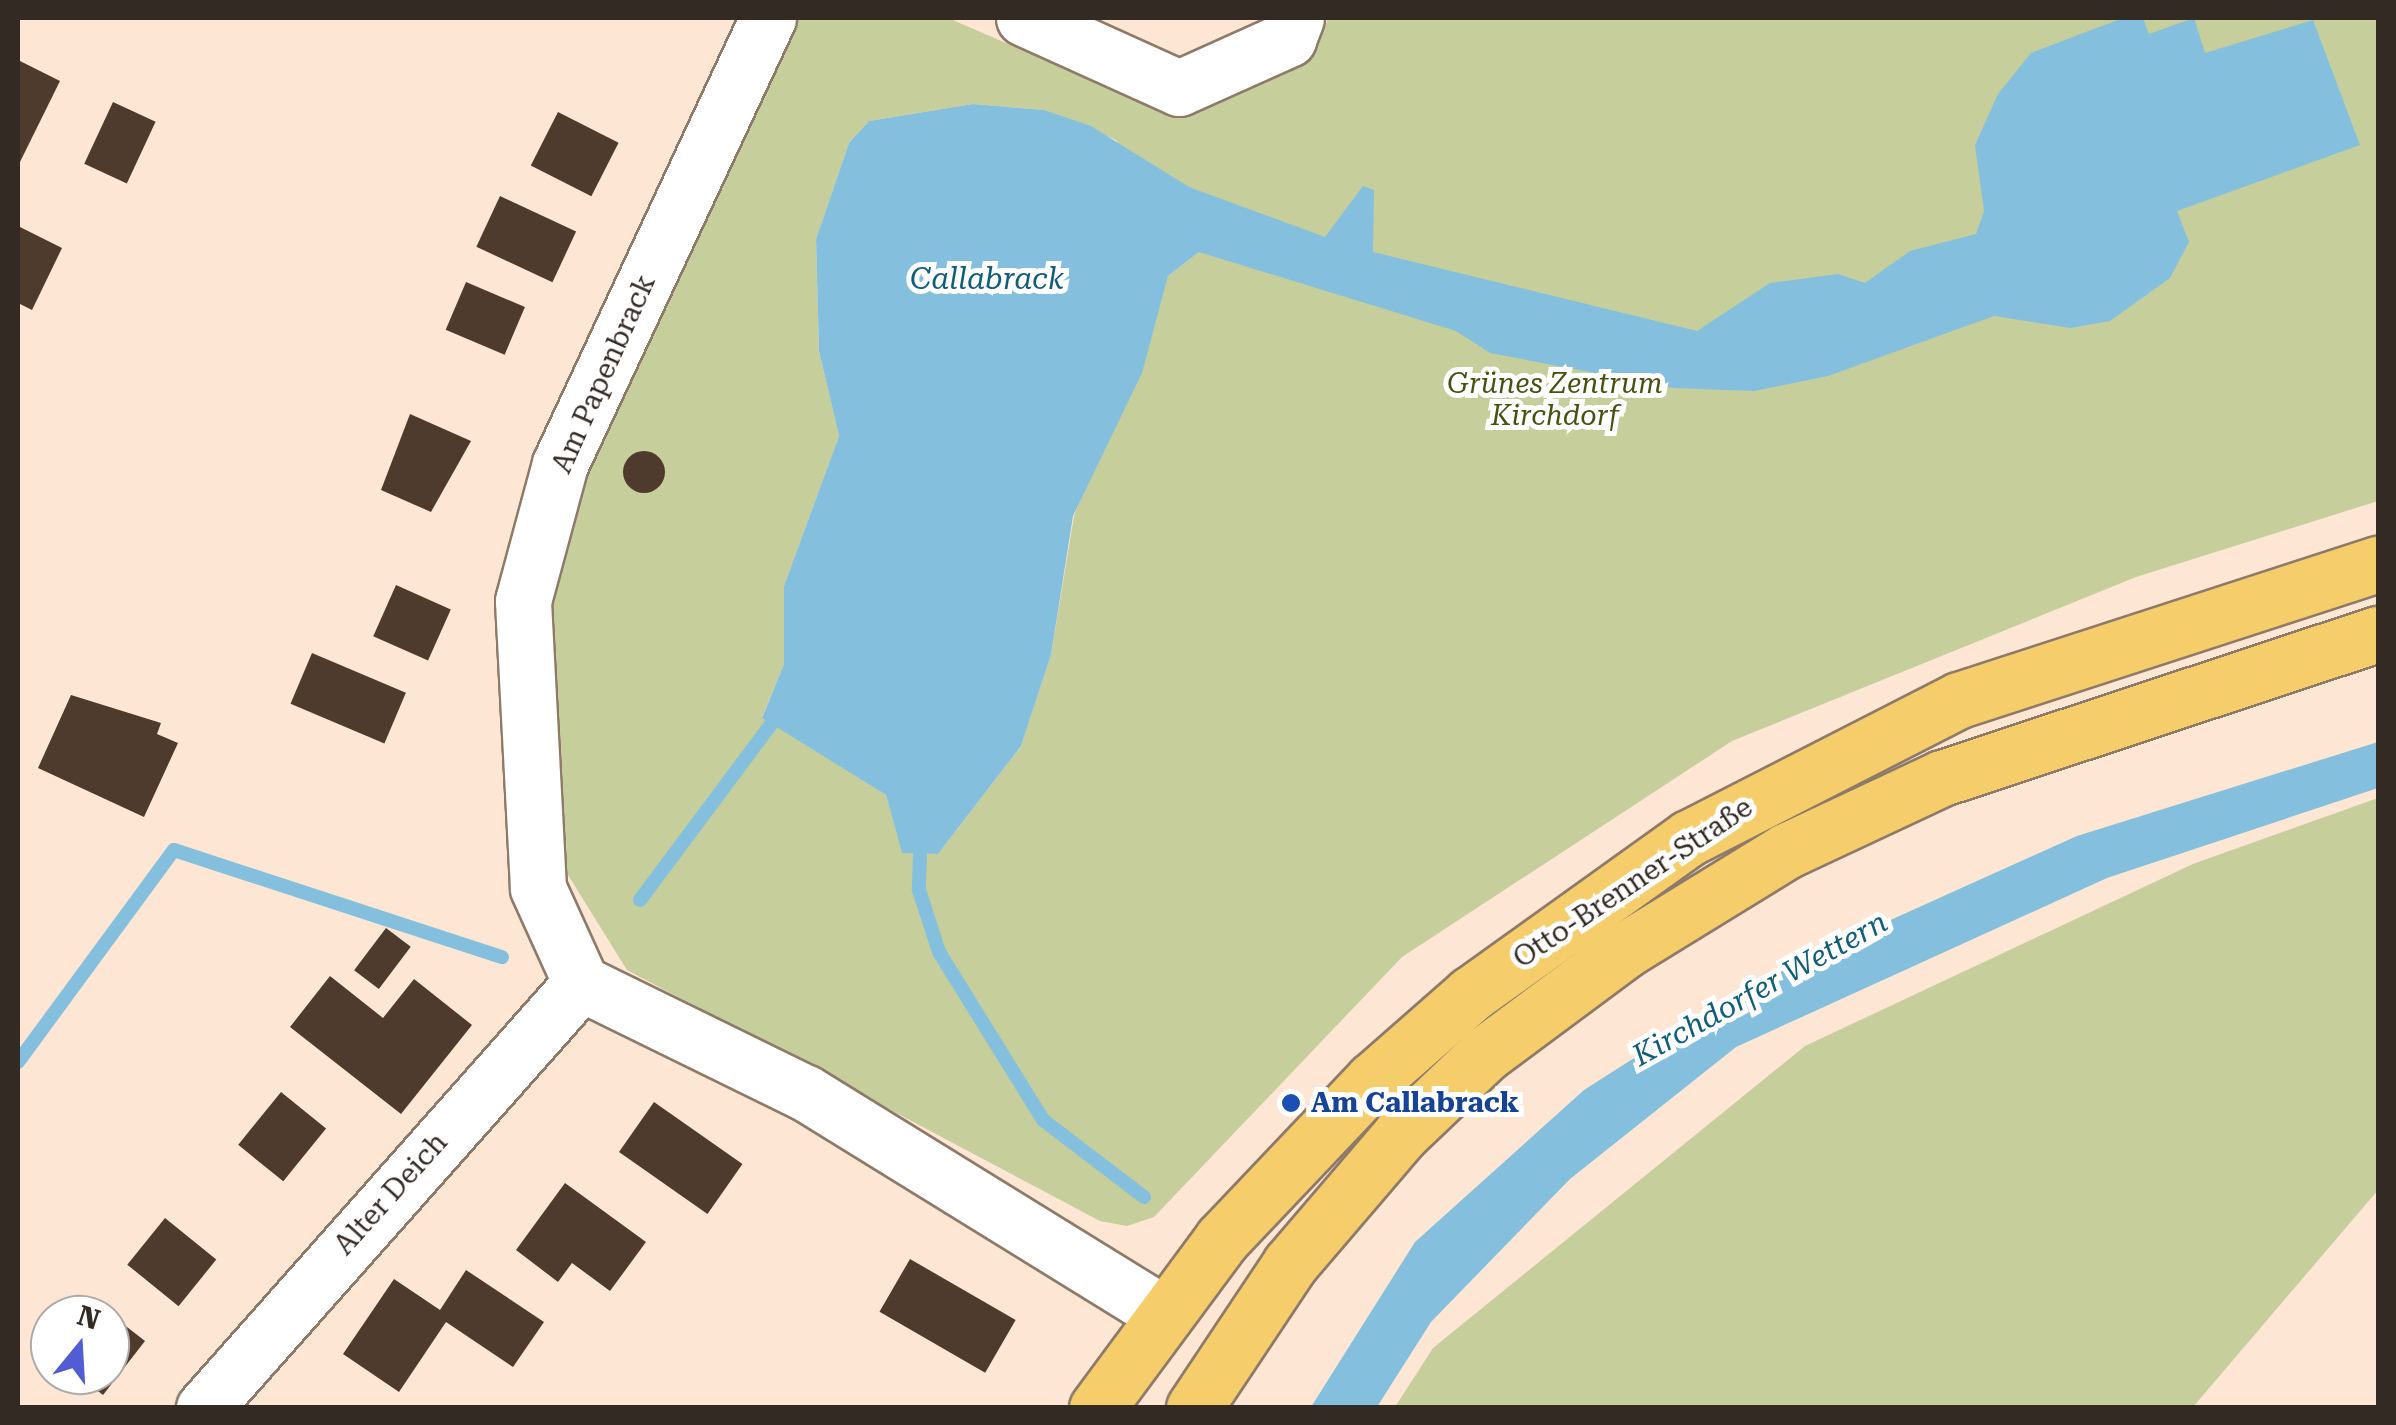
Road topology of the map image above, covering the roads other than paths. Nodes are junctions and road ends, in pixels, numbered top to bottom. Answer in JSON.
{"nodes":[{"id":1,"x":768,"y":18,"type":"edge"},
{"id":2,"x":1024,"y":18,"type":"edge"},
{"id":3,"x":1296,"y":18,"type":"edge"},
{"id":4,"x":2378,"y":564,"type":"edge"},
{"id":5,"x":2378,"y":634,"type":"edge"},
{"id":6,"x":581,"y":983,"type":"junction"},
{"id":7,"x":1164,"y":1314,"type":"junction"},
{"id":8,"x":1227,"y":1355,"type":"junction"},
{"id":9,"x":204,"y":1408,"type":"edge"},
{"id":10,"x":1097,"y":1408,"type":"edge"},
{"id":11,"x":1194,"y":1408,"type":"edge"}],
"edges":[{"from":1,"to":6,"type":"street","name":"Am Papenbrack"},
{"from":2,"to":3,"type":"street"},
{"from":4,"to":7,"type":"main road","name":"Otto-Brenner-Straße"},
{"from":5,"to":8,"type":"main road","name":"Otto-Brenner-Straße"},
{"from":6,"to":7,"type":"street"},
{"from":6,"to":9,"type":"street","name":"Alter Deich"},
{"from":7,"to":8,"type":"main road"},
{"from":7,"to":10,"type":"main road","name":"Otto-Brenner-Straße"},
{"from":8,"to":11,"type":"main road","name":"Otto-Brenner-Straße"}]}
